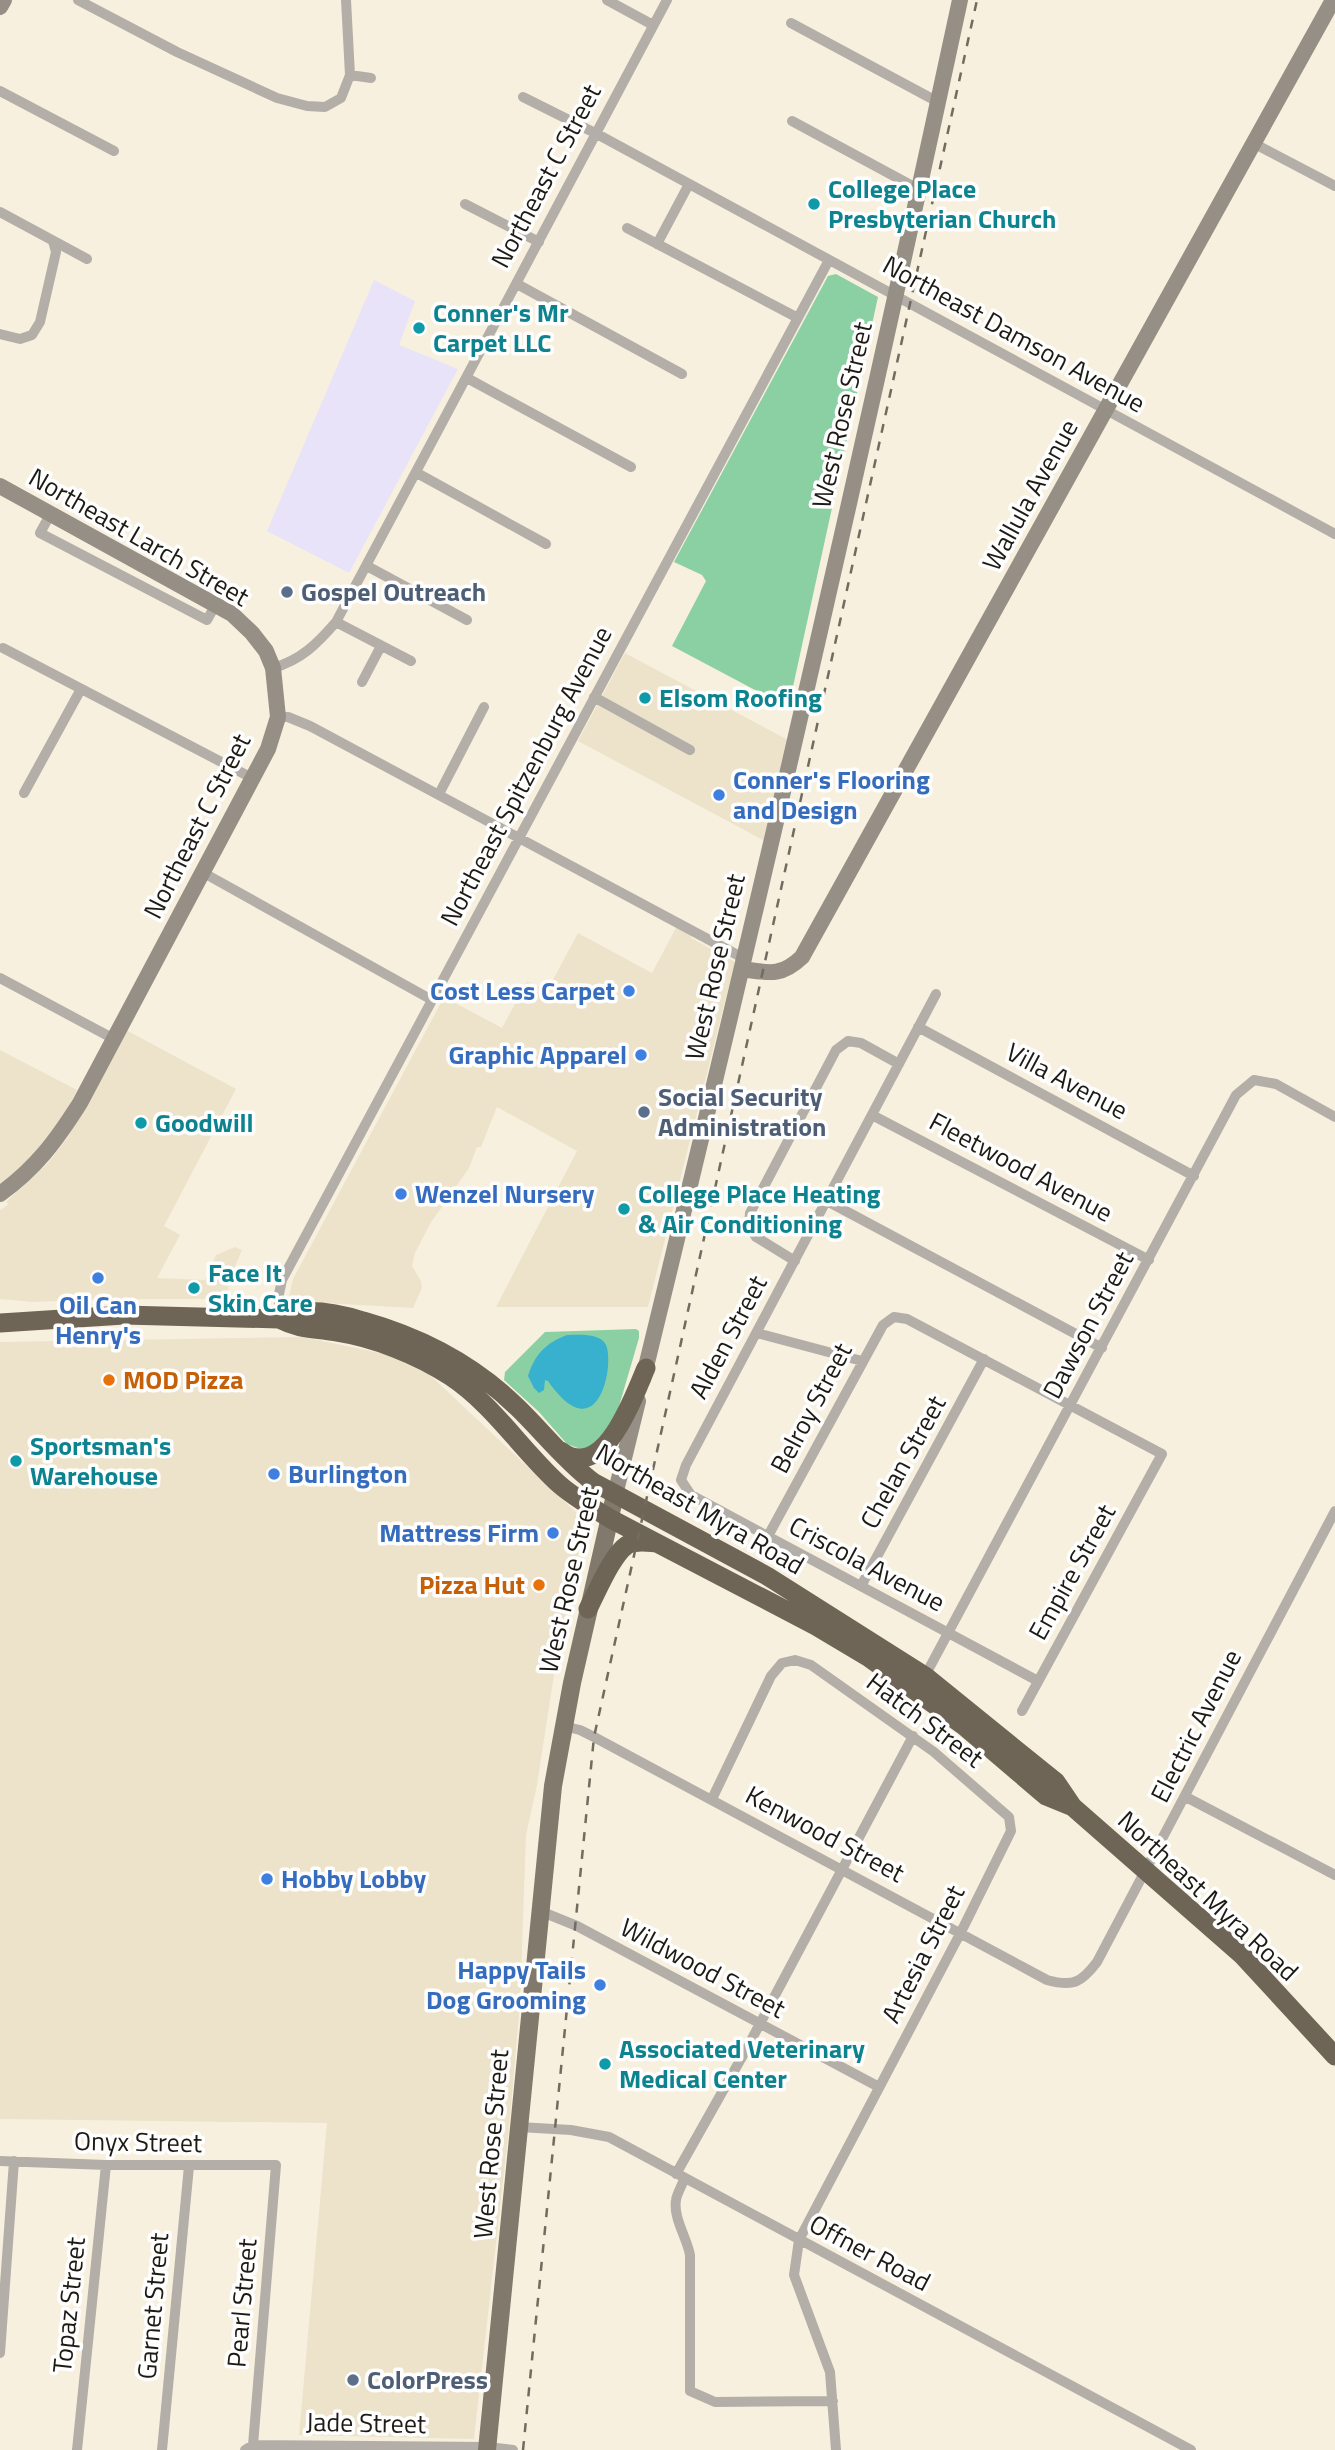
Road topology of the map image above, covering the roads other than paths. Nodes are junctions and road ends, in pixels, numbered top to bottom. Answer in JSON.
{"nodes":[{"id":1,"x":4,"y":0,"type":"edge"},
{"id":2,"x":78,"y":0,"type":"edge"},
{"id":3,"x":346,"y":0,"type":"edge"},
{"id":4,"x":607,"y":0,"type":"edge"},
{"id":5,"x":667,"y":0,"type":"edge"},
{"id":6,"x":960,"y":0,"type":"edge"},
{"id":7,"x":1333,"y":0,"type":"edge"},
{"id":8,"x":0,"y":7,"type":"edge"},
{"id":9,"x":791,"y":23,"type":"dead end"},
{"id":10,"x":653,"y":25,"type":"junction"},
{"id":11,"x":351,"y":75,"type":"junction"},
{"id":12,"x":371,"y":78,"type":"dead end"},
{"id":13,"x":0,"y":91,"type":"edge"},
{"id":14,"x":523,"y":97,"type":"dead end"},
{"id":15,"x":938,"y":103,"type":"junction"},
{"id":16,"x":792,"y":121,"type":"dead end"},
{"id":17,"x":597,"y":134,"type":"junction"},
{"id":18,"x":1253,"y":143,"type":"junction"},
{"id":19,"x":114,"y":151,"type":"dead end"},
{"id":20,"x":689,"y":184,"type":"junction"},
{"id":21,"x":1335,"y":186,"type":"edge"},
{"id":22,"x":918,"y":189,"type":"junction"},
{"id":23,"x":465,"y":204,"type":"dead end"},
{"id":24,"x":0,"y":212,"type":"edge"},
{"id":25,"x":627,"y":228,"type":"dead end"},
{"id":26,"x":53,"y":241,"type":"junction"},
{"id":27,"x":539,"y":242,"type":"junction"},
{"id":28,"x":657,"y":244,"type":"junction"},
{"id":29,"x":87,"y":259,"type":"dead end"},
{"id":30,"x":829,"y":260,"type":"junction"},
{"id":31,"x":517,"y":284,"type":"junction"},
{"id":32,"x":896,"y":296,"type":"junction"},
{"id":33,"x":798,"y":318,"type":"junction"},
{"id":34,"x":0,"y":334,"type":"edge"},
{"id":35,"x":682,"y":374,"type":"dead end"},
{"id":36,"x":467,"y":378,"type":"junction"},
{"id":37,"x":1104,"y":410,"type":"junction"},
{"id":38,"x":631,"y":467,"type":"dead end"},
{"id":39,"x":417,"y":473,"type":"junction"},
{"id":40,"x":0,"y":486,"type":"edge"},
{"id":41,"x":51,"y":513,"type":"junction"},
{"id":42,"x":1335,"y":534,"type":"edge"},
{"id":43,"x":546,"y":544,"type":"dead end"},
{"id":44,"x":367,"y":566,"type":"junction"},
{"id":45,"x":216,"y":604,"type":"junction"},
{"id":46,"x":467,"y":620,"type":"dead end"},
{"id":47,"x":336,"y":622,"type":"junction"},
{"id":48,"x":381,"y":646,"type":"junction"},
{"id":49,"x":3,"y":648,"type":"dead end"},
{"id":50,"x":411,"y":662,"type":"dead end"},
{"id":51,"x":273,"y":668,"type":"junction"},
{"id":52,"x":362,"y":682,"type":"dead end"},
{"id":53,"x":81,"y":689,"type":"junction"},
{"id":54,"x":594,"y":697,"type":"junction"},
{"id":55,"x":484,"y":707,"type":"dead end"},
{"id":56,"x":278,"y":717,"type":"junction"},
{"id":57,"x":690,"y":750,"type":"dead end"},
{"id":58,"x":252,"y":778,"type":"junction"},
{"id":59,"x":24,"y":793,"type":"dead end"},
{"id":60,"x":439,"y":794,"type":"junction"},
{"id":61,"x":519,"y":836,"type":"junction"},
{"id":62,"x":202,"y":872,"type":"junction"},
{"id":63,"x":744,"y":964,"type":"junction"},
{"id":64,"x":0,"y":978,"type":"edge"},
{"id":65,"x":936,"y":994,"type":"dead end"},
{"id":66,"x":432,"y":1000,"type":"junction"},
{"id":67,"x":918,"y":1027,"type":"junction"},
{"id":68,"x":114,"y":1039,"type":"junction"},
{"id":69,"x":899,"y":1064,"type":"junction"},
{"id":70,"x":872,"y":1115,"type":"junction"},
{"id":71,"x":1335,"y":1117,"type":"edge"},
{"id":72,"x":1194,"y":1176,"type":"junction"},
{"id":73,"x":0,"y":1194,"type":"edge"},
{"id":74,"x":827,"y":1201,"type":"junction"},
{"id":75,"x":1149,"y":1260,"type":"junction"},
{"id":76,"x":795,"y":1261,"type":"junction"},
{"id":77,"x":279,"y":1319,"type":"junction"},
{"id":78,"x":4,"y":1321,"type":"edge"},
{"id":79,"x":757,"y":1333,"type":"junction"},
{"id":80,"x":1102,"y":1348,"type":"junction"},
{"id":81,"x":984,"y":1359,"type":"junction"},
{"id":82,"x":862,"y":1361,"type":"junction"},
{"id":83,"x":646,"y":1368,"type":"junction"},
{"id":84,"x":1071,"y":1405,"type":"junction"},
{"id":85,"x":550,"y":1443,"type":"junction"},
{"id":86,"x":681,"y":1480,"type":"joint"},
{"id":87,"x":615,"y":1495,"type":"junction"},
{"id":88,"x":1335,"y":1511,"type":"edge"},
{"id":89,"x":609,"y":1518,"type":"junction"},
{"id":90,"x":768,"y":1536,"type":"junction"},
{"id":91,"x":656,"y":1543,"type":"junction"},
{"id":92,"x":861,"y":1586,"type":"junction"},
{"id":93,"x":588,"y":1609,"type":"junction"},
{"id":94,"x":949,"y":1633,"type":"junction"},
{"id":95,"x":925,"y":1676,"type":"junction"},
{"id":96,"x":1038,"y":1681,"type":"junction"},
{"id":97,"x":1022,"y":1711,"type":"dead end"},
{"id":98,"x":563,"y":1726,"type":"junction"},
{"id":99,"x":913,"y":1736,"type":"junction"},
{"id":100,"x":1186,"y":1797,"type":"junction"},
{"id":101,"x":712,"y":1799,"type":"junction"},
{"id":102,"x":1073,"y":1807,"type":"junction"},
{"id":103,"x":1011,"y":1831,"type":"joint"},
{"id":104,"x":842,"y":1869,"type":"junction"},
{"id":105,"x":1146,"y":1872,"type":"junction"},
{"id":106,"x":1335,"y":1875,"type":"edge"},
{"id":107,"x":540,"y":1911,"type":"junction"},
{"id":108,"x":961,"y":1932,"type":"junction"},
{"id":109,"x":1065,"y":1985,"type":"joint"},
{"id":110,"x":760,"y":2024,"type":"junction"},
{"id":111,"x":1335,"y":2056,"type":"edge"},
{"id":112,"x":879,"y":2087,"type":"junction"},
{"id":113,"x":519,"y":2127,"type":"junction"},
{"id":114,"x":0,"y":2161,"type":"edge"},
{"id":115,"x":14,"y":2161,"type":"junction"},
{"id":116,"x":106,"y":2165,"type":"junction"},
{"id":117,"x":276,"y":2165,"type":"joint"},
{"id":118,"x":189,"y":2166,"type":"junction"},
{"id":119,"x":680,"y":2177,"type":"junction"},
{"id":120,"x":799,"y":2240,"type":"junction"},
{"id":121,"x":0,"y":2353,"type":"edge"},
{"id":122,"x":833,"y":2401,"type":"junction"},
{"id":123,"x":249,"y":2447,"type":"edge"},
{"id":124,"x":488,"y":2449,"type":"edge"},
{"id":125,"x":77,"y":2450,"type":"edge"},
{"id":126,"x":162,"y":2450,"type":"edge"},
{"id":127,"x":513,"y":2450,"type":"edge"},
{"id":128,"x":836,"y":2450,"type":"edge"},
{"id":129,"x":1191,"y":2450,"type":"edge"}],
"edges":[{"from":1,"to":8,"type":"main road"},
{"from":2,"to":11,"type":"street"},
{"from":3,"to":11,"type":"street"},
{"from":4,"to":10,"type":"street"},
{"from":5,"to":10,"type":"street","name":"Northeast C Street"},
{"from":6,"to":15,"type":"main road","name":"West Rose Street"},
{"from":7,"to":18,"type":"main road","name":"Wallula Avenue"},
{"from":9,"to":15,"type":"street"},
{"from":10,"to":17,"type":"street","name":"Northeast C Street"},
{"from":11,"to":12,"type":"street"},
{"from":13,"to":19,"type":"street"},
{"from":14,"to":17,"type":"street","name":"Northeast Damson Avenue"},
{"from":15,"to":22,"type":"main road","name":"West Rose Street"},
{"from":16,"to":22,"type":"street"},
{"from":17,"to":20,"type":"street","name":"Northeast Damson Avenue"},
{"from":17,"to":27,"type":"street","name":"Northeast C Street"},
{"from":18,"to":21,"type":"street"},
{"from":18,"to":37,"type":"main road","name":"Wallula Avenue"},
{"from":20,"to":28,"type":"street"},
{"from":20,"to":30,"type":"street","name":"Northeast Damson Avenue"},
{"from":22,"to":32,"type":"main road","name":"West Rose Street"},
{"from":23,"to":27,"type":"street"},
{"from":24,"to":26,"type":"street"},
{"from":25,"to":28,"type":"street"},
{"from":26,"to":29,"type":"street"},
{"from":26,"to":34,"type":"street"},
{"from":27,"to":31,"type":"street","name":"Northeast C Street"},
{"from":28,"to":33,"type":"street"},
{"from":30,"to":32,"type":"street","name":"Northeast Damson Avenue"},
{"from":30,"to":33,"type":"street","name":"Northeast Spitzenburg Avenue"},
{"from":31,"to":35,"type":"street"},
{"from":31,"to":36,"type":"street","name":"Northeast C Street"},
{"from":32,"to":37,"type":"street","name":"Northeast Damson Avenue"},
{"from":32,"to":63,"type":"main road","name":"West Rose Street"},
{"from":33,"to":54,"type":"street","name":"Northeast Spitzenburg Avenue"},
{"from":36,"to":38,"type":"street"},
{"from":36,"to":39,"type":"street","name":"Northeast C Street"},
{"from":37,"to":42,"type":"street","name":"Northeast Damson Avenue"},
{"from":37,"to":63,"type":"main road","name":"Wallula Avenue"},
{"from":39,"to":43,"type":"street"},
{"from":39,"to":44,"type":"street","name":"Northeast C Street"},
{"from":40,"to":41,"type":"main road","name":"Northeast Larch Street"},
{"from":41,"to":45,"type":"main road","name":"Northeast Larch Street"},
{"from":41,"to":45,"type":"street"},
{"from":44,"to":46,"type":"street"},
{"from":44,"to":47,"type":"street","name":"Northeast C Street"},
{"from":45,"to":51,"type":"main road","name":"Northeast Larch Street"},
{"from":47,"to":48,"type":"street"},
{"from":47,"to":51,"type":"street","name":"Northeast C Street"},
{"from":48,"to":50,"type":"street"},
{"from":48,"to":52,"type":"street"},
{"from":49,"to":53,"type":"street"},
{"from":51,"to":56,"type":"main road","name":"Northeast C Street"},
{"from":53,"to":58,"type":"street"},
{"from":53,"to":59,"type":"street"},
{"from":54,"to":57,"type":"street"},
{"from":54,"to":61,"type":"street","name":"Northeast Spitzenburg Avenue"},
{"from":55,"to":60,"type":"street"},
{"from":56,"to":58,"type":"main road","name":"Northeast C Street"},
{"from":56,"to":60,"type":"street"},
{"from":58,"to":62,"type":"main road","name":"Northeast C Street"},
{"from":60,"to":61,"type":"street"},
{"from":61,"to":63,"type":"street"},
{"from":61,"to":66,"type":"street","name":"Northeast Spitzenburg Avenue"},
{"from":62,"to":66,"type":"street"},
{"from":62,"to":68,"type":"main road","name":"Northeast C Street"},
{"from":63,"to":83,"type":"main road","name":"West Rose Street"},
{"from":64,"to":68,"type":"street"},
{"from":65,"to":67,"type":"street","name":"Alden Street"},
{"from":66,"to":77,"type":"street","name":"Northeast Spitzenburg Avenue"},
{"from":67,"to":69,"type":"street","name":"Alden Street"},
{"from":67,"to":72,"type":"street","name":"Villa Avenue"},
{"from":68,"to":73,"type":"main road","name":"Northeast C Street"},
{"from":69,"to":70,"type":"street","name":"Alden Street"},
{"from":69,"to":76,"type":"street"},
{"from":70,"to":74,"type":"street","name":"Alden Street"},
{"from":70,"to":75,"type":"street","name":"Fleetwood Avenue"},
{"from":71,"to":72,"type":"street","name":"Dawson Street"},
{"from":72,"to":75,"type":"street","name":"Dawson Street"},
{"from":74,"to":76,"type":"street","name":"Alden Street"},
{"from":74,"to":80,"type":"street"},
{"from":75,"to":80,"type":"street","name":"Dawson Street"},
{"from":76,"to":79,"type":"street","name":"Alden Street"},
{"from":77,"to":78,"type":"highway","name":"Northeast Myra Road"},
{"from":77,"to":85,"type":"highway","name":"Northeast Myra Road"},
{"from":77,"to":89,"type":"highway","name":"Northeast Myra Road"},
{"from":79,"to":82,"type":"street"},
{"from":79,"to":86,"type":"street","name":"Alden Street"},
{"from":80,"to":84,"type":"street","name":"Dawson Street"},
{"from":81,"to":82,"type":"street","name":"Belroy Street"},
{"from":81,"to":84,"type":"street"},
{"from":81,"to":92,"type":"street","name":"Chelan Street"},
{"from":82,"to":90,"type":"street","name":"Belroy Street"},
{"from":83,"to":85,"type":"highway"},
{"from":83,"to":87,"type":"main road","name":"West Rose Street"},
{"from":84,"to":94,"type":"street","name":"Dawson Street"},
{"from":84,"to":96,"type":"street","name":"Empire Street"},
{"from":85,"to":87,"type":"highway","name":"Northeast Myra Road"},
{"from":86,"to":90,"type":"street","name":"Criscola Avenue"},
{"from":87,"to":89,"type":"main road","name":"West Rose Street"},
{"from":87,"to":95,"type":"highway","name":"Northeast Myra Road"},
{"from":88,"to":100,"type":"street","name":"Electric Avenue"},
{"from":89,"to":91,"type":"highway","name":"Northeast Myra Road"},
{"from":89,"to":93,"type":"main road","name":"West Rose Street"},
{"from":90,"to":92,"type":"street","name":"Criscola Avenue"},
{"from":91,"to":93,"type":"highway"},
{"from":91,"to":102,"type":"highway","name":"Northeast Myra Road"},
{"from":92,"to":94,"type":"street","name":"Criscola Avenue"},
{"from":93,"to":98,"type":"main road","name":"West Rose Street"},
{"from":94,"to":95,"type":"street","name":"Dawson Street"},
{"from":94,"to":96,"type":"street","name":"Criscola Avenue"},
{"from":95,"to":102,"type":"highway","name":"Northeast Myra Road"},
{"from":96,"to":97,"type":"street","name":"Empire Street"},
{"from":98,"to":101,"type":"street","name":"Kenwood Street"},
{"from":98,"to":107,"type":"main road","name":"West Rose Street"},
{"from":99,"to":101,"type":"street","name":"Hatch Street"},
{"from":99,"to":103,"type":"street","name":"Hatch Street"},
{"from":99,"to":104,"type":"street"},
{"from":100,"to":105,"type":"street","name":"Electric Avenue"},
{"from":100,"to":106,"type":"street"},
{"from":101,"to":104,"type":"street","name":"Kenwood Street"},
{"from":102,"to":105,"type":"highway","name":"Northeast Myra Road"},
{"from":103,"to":108,"type":"street","name":"Artesia Street"},
{"from":104,"to":108,"type":"street","name":"Kenwood Street"},
{"from":104,"to":110,"type":"street"},
{"from":105,"to":109,"type":"street","name":"Electric Avenue"},
{"from":105,"to":111,"type":"highway","name":"Northeast Myra Road"},
{"from":107,"to":110,"type":"street","name":"Wildwood Street"},
{"from":107,"to":113,"type":"main road","name":"West Rose Street"},
{"from":108,"to":109,"type":"street","name":"Kenwood Street"},
{"from":108,"to":112,"type":"street","name":"Artesia Street"},
{"from":110,"to":112,"type":"street","name":"Wildwood Street"},
{"from":110,"to":119,"type":"street"},
{"from":112,"to":120,"type":"street","name":"Artesia Street"},
{"from":113,"to":119,"type":"street","name":"Offner Road"},
{"from":113,"to":124,"type":"main road","name":"West Rose Street"},
{"from":114,"to":115,"type":"street","name":"Onyx Street"},
{"from":115,"to":116,"type":"street","name":"Onyx Street"},
{"from":115,"to":121,"type":"street"},
{"from":116,"to":118,"type":"street","name":"Onyx Street"},
{"from":116,"to":125,"type":"street","name":"Topaz Street"},
{"from":117,"to":118,"type":"street","name":"Onyx Street"},
{"from":117,"to":123,"type":"street","name":"Pearl Street"},
{"from":118,"to":126,"type":"street","name":"Garnet Street"},
{"from":119,"to":120,"type":"street","name":"Offner Road"},
{"from":119,"to":122,"type":"street"},
{"from":120,"to":122,"type":"street","name":"Artesia Street"},
{"from":120,"to":129,"type":"street","name":"Offner Road"},
{"from":122,"to":128,"type":"street","name":"Artesia Street"},
{"from":123,"to":124,"type":"street","name":"Jade Street"},
{"from":124,"to":127,"type":"street","name":"Jade Street"}]}
